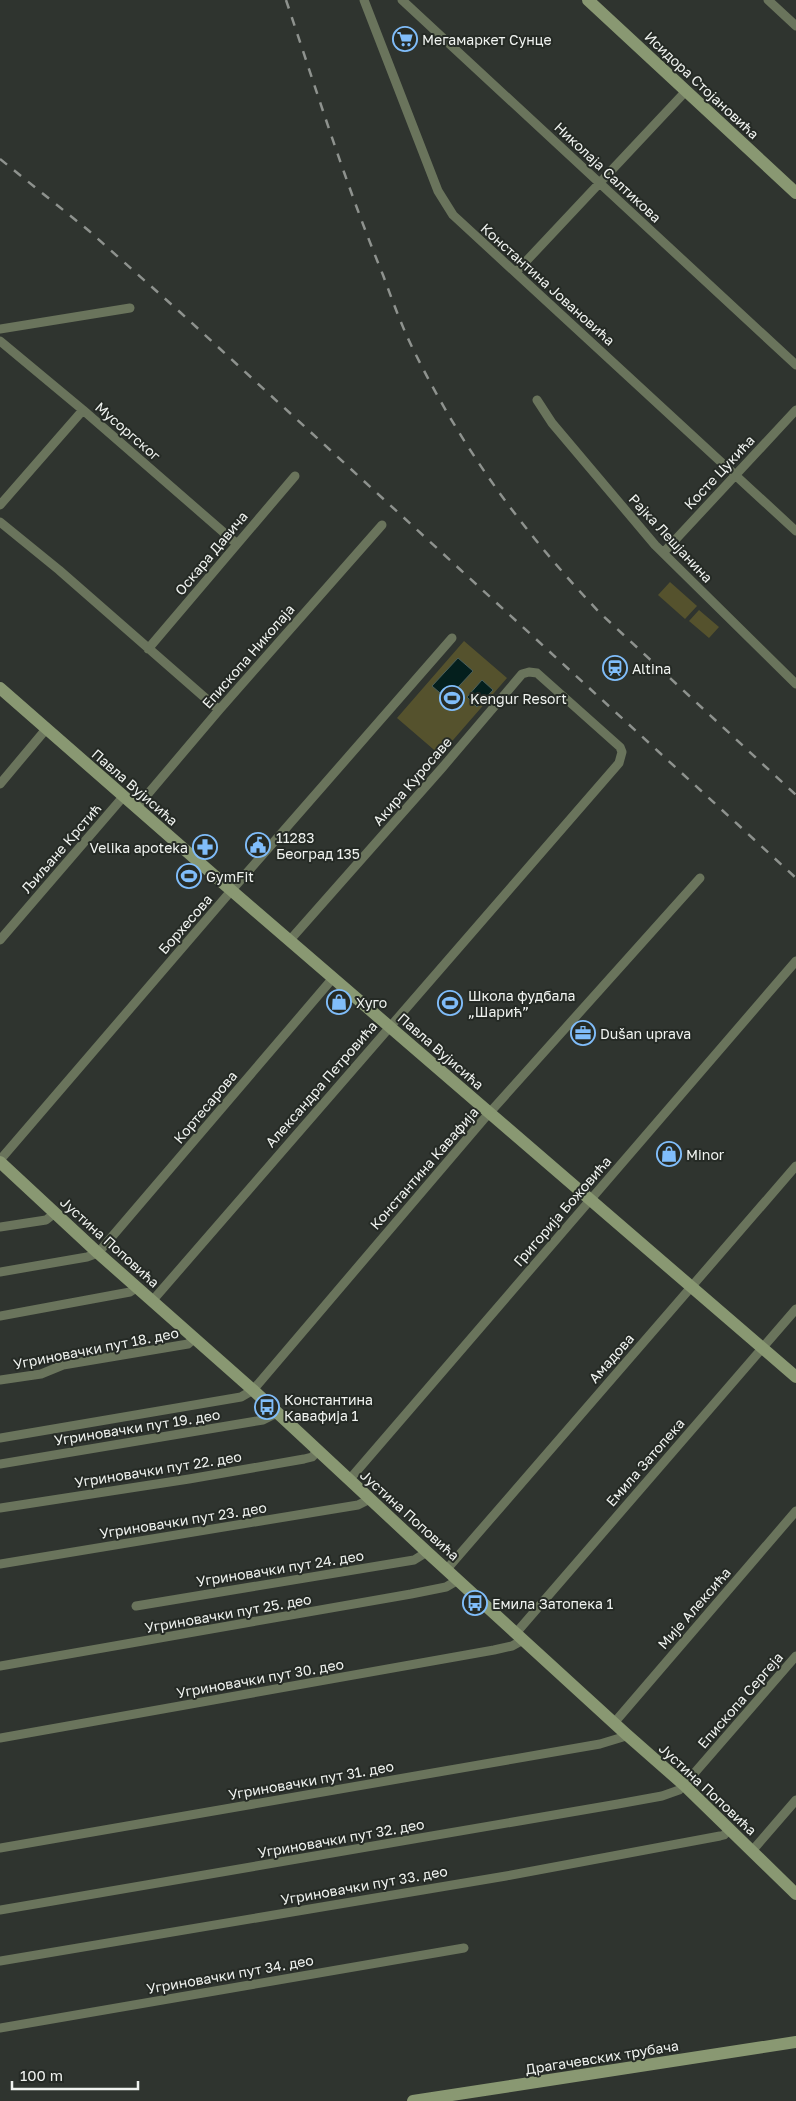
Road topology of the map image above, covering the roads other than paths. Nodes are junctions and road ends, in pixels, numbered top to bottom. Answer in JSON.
{"nodes":[{"id":1,"x":364,"y":0,"type":"edge"},
{"id":2,"x":402,"y":0,"type":"edge"},
{"id":3,"x":588,"y":0,"type":"edge"},
{"id":4,"x":768,"y":0,"type":"edge"},
{"id":5,"x":796,"y":26,"type":"edge"},
{"id":6,"x":686,"y":91,"type":"junction"},
{"id":7,"x":600,"y":183,"type":"junction"},
{"id":8,"x":796,"y":193,"type":"edge"},
{"id":9,"x":516,"y":272,"type":"junction"},
{"id":10,"x":130,"y":308,"type":"dead end"},
{"id":11,"x":0,"y":329,"type":"edge"},
{"id":12,"x":0,"y":341,"type":"edge"},
{"id":13,"x":796,"y":365,"type":"edge"},
{"id":14,"x":537,"y":400,"type":"dead end"},
{"id":15,"x":83,"y":410,"type":"junction"},
{"id":16,"x":796,"y":410,"type":"edge"},
{"id":17,"x":735,"y":475,"type":"junction"},
{"id":18,"x":295,"y":476,"type":"dead end"},
{"id":19,"x":0,"y":505,"type":"edge"},
{"id":20,"x":0,"y":522,"type":"edge"},
{"id":21,"x":382,"y":525,"type":"dead end"},
{"id":22,"x":796,"y":531,"type":"edge"},
{"id":23,"x":237,"y":544,"type":"junction"},
{"id":24,"x":663,"y":553,"type":"junction"},
{"id":25,"x":452,"y":638,"type":"dead end"},
{"id":26,"x":148,"y":649,"type":"junction"},
{"id":27,"x":514,"y":683,"type":"joint"},
{"id":28,"x":796,"y":684,"type":"edge"},
{"id":29,"x":0,"y":688,"type":"edge"},
{"id":30,"x":219,"y":710,"type":"junction"},
{"id":31,"x":47,"y":728,"type":"junction"},
{"id":32,"x":0,"y":784,"type":"edge"},
{"id":33,"x":123,"y":797,"type":"junction"},
{"id":34,"x":136,"y":808,"type":"junction"},
{"id":35,"x":700,"y":878,"type":"dead end"},
{"id":36,"x":232,"y":891,"type":"junction"},
{"id":37,"x":0,"y":940,"type":"edge"},
{"id":38,"x":290,"y":940,"type":"junction"},
{"id":39,"x":796,"y":961,"type":"edge"},
{"id":40,"x":332,"y":978,"type":"junction"},
{"id":41,"x":390,"y":1027,"type":"junction"},
{"id":42,"x":490,"y":1113,"type":"junction"},
{"id":43,"x":0,"y":1161,"type":"edge"},
{"id":44,"x":796,"y":1166,"type":"edge"},
{"id":45,"x":589,"y":1200,"type":"junction"},
{"id":46,"x":55,"y":1213,"type":"junction"},
{"id":47,"x":0,"y":1227,"type":"edge"},
{"id":48,"x":98,"y":1253,"type":"junction"},
{"id":49,"x":0,"y":1272,"type":"edge"},
{"id":50,"x":691,"y":1286,"type":"junction"},
{"id":51,"x":138,"y":1287,"type":"junction"},
{"id":52,"x":153,"y":1300,"type":"junction"},
{"id":53,"x":796,"y":1310,"type":"edge"},
{"id":54,"x":0,"y":1316,"type":"edge"},
{"id":55,"x":195,"y":1338,"type":"junction"},
{"id":56,"x":762,"y":1348,"type":"junction"},
{"id":57,"x":796,"y":1377,"type":"edge"},
{"id":58,"x":0,"y":1380,"type":"edge"},
{"id":59,"x":253,"y":1390,"type":"junction"},
{"id":60,"x":277,"y":1413,"type":"junction"},
{"id":61,"x":0,"y":1438,"type":"edge"},
{"id":62,"x":318,"y":1451,"type":"junction"},
{"id":63,"x":0,"y":1464,"type":"edge"},
{"id":64,"x":349,"y":1480,"type":"junction"},
{"id":65,"x":370,"y":1499,"type":"junction"},
{"id":66,"x":0,"y":1508,"type":"edge"},
{"id":67,"x":796,"y":1511,"type":"edge"},
{"id":68,"x":427,"y":1552,"type":"junction"},
{"id":69,"x":0,"y":1564,"type":"edge"},
{"id":70,"x":447,"y":1569,"type":"junction"},
{"id":71,"x":458,"y":1580,"type":"junction"},
{"id":72,"x":136,"y":1606,"type":"dead end"},
{"id":73,"x":520,"y":1637,"type":"junction"},
{"id":74,"x":796,"y":1656,"type":"edge"},
{"id":75,"x":0,"y":1666,"type":"edge"},
{"id":76,"x":614,"y":1722,"type":"junction"},
{"id":77,"x":626,"y":1734,"type":"junction"},
{"id":78,"x":0,"y":1738,"type":"edge"},
{"id":79,"x":684,"y":1785,"type":"junction"},
{"id":80,"x":796,"y":1800,"type":"edge"},
{"id":81,"x":730,"y":1829,"type":"junction"},
{"id":82,"x":0,"y":1848,"type":"edge"},
{"id":83,"x":752,"y":1851,"type":"junction"},
{"id":84,"x":796,"y":1894,"type":"edge"},
{"id":85,"x":0,"y":1910,"type":"edge"},
{"id":86,"x":464,"y":1948,"type":"dead end"},
{"id":87,"x":0,"y":1961,"type":"edge"},
{"id":88,"x":0,"y":2028,"type":"edge"},
{"id":89,"x":796,"y":2042,"type":"edge"},
{"id":90,"x":413,"y":2101,"type":"edge"}],
"edges":[{"from":1,"to":9,"type":"street","name":"Константина Јовановића"},
{"from":2,"to":7,"type":"street","name":"Николаја Салтикова"},
{"from":3,"to":6,"type":"street","name":"Исидора Стојановића"},
{"from":4,"to":5,"type":"street"},
{"from":6,"to":7,"type":"street"},
{"from":6,"to":8,"type":"street","name":"Исидора Стојановића"},
{"from":7,"to":9,"type":"street"},
{"from":7,"to":13,"type":"street","name":"Николаја Салтикова"},
{"from":9,"to":17,"type":"street","name":"Константина Јовановића"},
{"from":10,"to":11,"type":"street"},
{"from":12,"to":15,"type":"street","name":"Мусоргског"},
{"from":14,"to":24,"type":"street","name":"Рајка Лешјанина"},
{"from":15,"to":19,"type":"street"},
{"from":15,"to":23,"type":"street","name":"Мусоргског"},
{"from":16,"to":17,"type":"street","name":"Косте Цукића"},
{"from":17,"to":22,"type":"street","name":"Константина Јовановића"},
{"from":17,"to":24,"type":"street","name":"Косте Цукића"},
{"from":18,"to":23,"type":"street","name":"Оскара Давича"},
{"from":20,"to":26,"type":"street"},
{"from":21,"to":30,"type":"street","name":"Епископа Николаја"},
{"from":23,"to":26,"type":"street","name":"Оскара Давича"},
{"from":24,"to":28,"type":"street","name":"Рајка Лешјанина"},
{"from":25,"to":36,"type":"street","name":"Борхесова"},
{"from":26,"to":30,"type":"street"},
{"from":27,"to":38,"type":"street","name":"Акира Куросаве"},
{"from":27,"to":41,"type":"street","name":"Александра Петровића"},
{"from":29,"to":31,"type":"street","name":"Павла Вујисића"},
{"from":30,"to":34,"type":"street","name":"Епископа Николаја"},
{"from":31,"to":32,"type":"street"},
{"from":31,"to":33,"type":"street","name":"Павла Вујисића"},
{"from":33,"to":34,"type":"street","name":"Павла Вујисића"},
{"from":33,"to":37,"type":"street","name":"Љиљане Крстић"},
{"from":34,"to":36,"type":"street","name":"Павла Вујисића"},
{"from":35,"to":42,"type":"street","name":"Константина Кавафија"},
{"from":36,"to":38,"type":"street","name":"Павла Вујисића"},
{"from":36,"to":43,"type":"street","name":"Борхесова"},
{"from":38,"to":40,"type":"street","name":"Павла Вујисића"},
{"from":39,"to":45,"type":"street","name":"Григорија Божовића"},
{"from":40,"to":41,"type":"street","name":"Павла Вујисића"},
{"from":40,"to":48,"type":"street","name":"Кортесарова"},
{"from":41,"to":42,"type":"street","name":"Павла Вујисића"},
{"from":41,"to":52,"type":"street","name":"Александра Петровића"},
{"from":42,"to":45,"type":"street","name":"Павла Вујисића"},
{"from":42,"to":59,"type":"street","name":"Константина Кавафија"},
{"from":43,"to":46,"type":"street","name":"Јустина Поповића"},
{"from":44,"to":50,"type":"street","name":"Амадова"},
{"from":45,"to":50,"type":"street","name":"Павла Вујисића"},
{"from":45,"to":64,"type":"street","name":"Григорија Божовића"},
{"from":46,"to":47,"type":"street"},
{"from":46,"to":48,"type":"street","name":"Јустина Поповића"},
{"from":48,"to":49,"type":"street"},
{"from":48,"to":51,"type":"street","name":"Јустина Поповића"},
{"from":50,"to":56,"type":"street","name":"Павла Вујисића"},
{"from":50,"to":70,"type":"street","name":"Амадова"},
{"from":51,"to":52,"type":"street","name":"Јустина Поповића"},
{"from":51,"to":54,"type":"street"},
{"from":52,"to":55,"type":"street","name":"Јустина Поповића"},
{"from":53,"to":56,"type":"street","name":"Емила Затопека"},
{"from":55,"to":58,"type":"street","name":"Угриновачки пут 18. део"},
{"from":55,"to":59,"type":"street","name":"Јустина Поповића"},
{"from":56,"to":57,"type":"street","name":"Павла Вујисића"},
{"from":56,"to":73,"type":"street","name":"Емила Затопека"},
{"from":59,"to":60,"type":"street","name":"Јустина Поповића"},
{"from":59,"to":61,"type":"street"},
{"from":60,"to":62,"type":"street","name":"Јустина Поповића"},
{"from":60,"to":63,"type":"street","name":"Угриновачки пут 19. део"},
{"from":62,"to":64,"type":"street","name":"Јустина Поповића"},
{"from":62,"to":66,"type":"street","name":"Угриновачки пут 22. део"},
{"from":64,"to":65,"type":"street","name":"Јустина Поповића"},
{"from":65,"to":68,"type":"street","name":"Јустина Поповића"},
{"from":65,"to":69,"type":"street","name":"Угриновачки пут 23. део"},
{"from":67,"to":76,"type":"street","name":"Мије Алексића"},
{"from":68,"to":70,"type":"street","name":"Јустина Поповића"},
{"from":68,"to":72,"type":"street","name":"Угриновачки пут 24. део"},
{"from":70,"to":71,"type":"street","name":"Јустина Поповића"},
{"from":71,"to":73,"type":"street","name":"Јустина Поповића"},
{"from":71,"to":75,"type":"street","name":"Угриновачки пут 25. део"},
{"from":73,"to":76,"type":"street","name":"Јустина Поповића"},
{"from":73,"to":78,"type":"street","name":"Угриновачки пут 30. део"},
{"from":74,"to":79,"type":"street","name":"Епископа Сергеја"},
{"from":76,"to":77,"type":"street","name":"Јустина Поповића"},
{"from":77,"to":79,"type":"street","name":"Јустина Поповића"},
{"from":77,"to":82,"type":"street","name":"Угриновачки пут 31. део"},
{"from":79,"to":81,"type":"street","name":"Јустина Поповића"},
{"from":79,"to":85,"type":"street","name":"Угриновачки пут 32. део"},
{"from":80,"to":83,"type":"street"},
{"from":81,"to":83,"type":"street","name":"Јустина Поповића"},
{"from":81,"to":87,"type":"street","name":"Угриновачки пут 33. део"},
{"from":83,"to":84,"type":"street","name":"Јустина Поповића"},
{"from":86,"to":88,"type":"street","name":"Угриновачки пут 34. део"},
{"from":89,"to":90,"type":"street","name":"Драгачевских трубача"}]}
